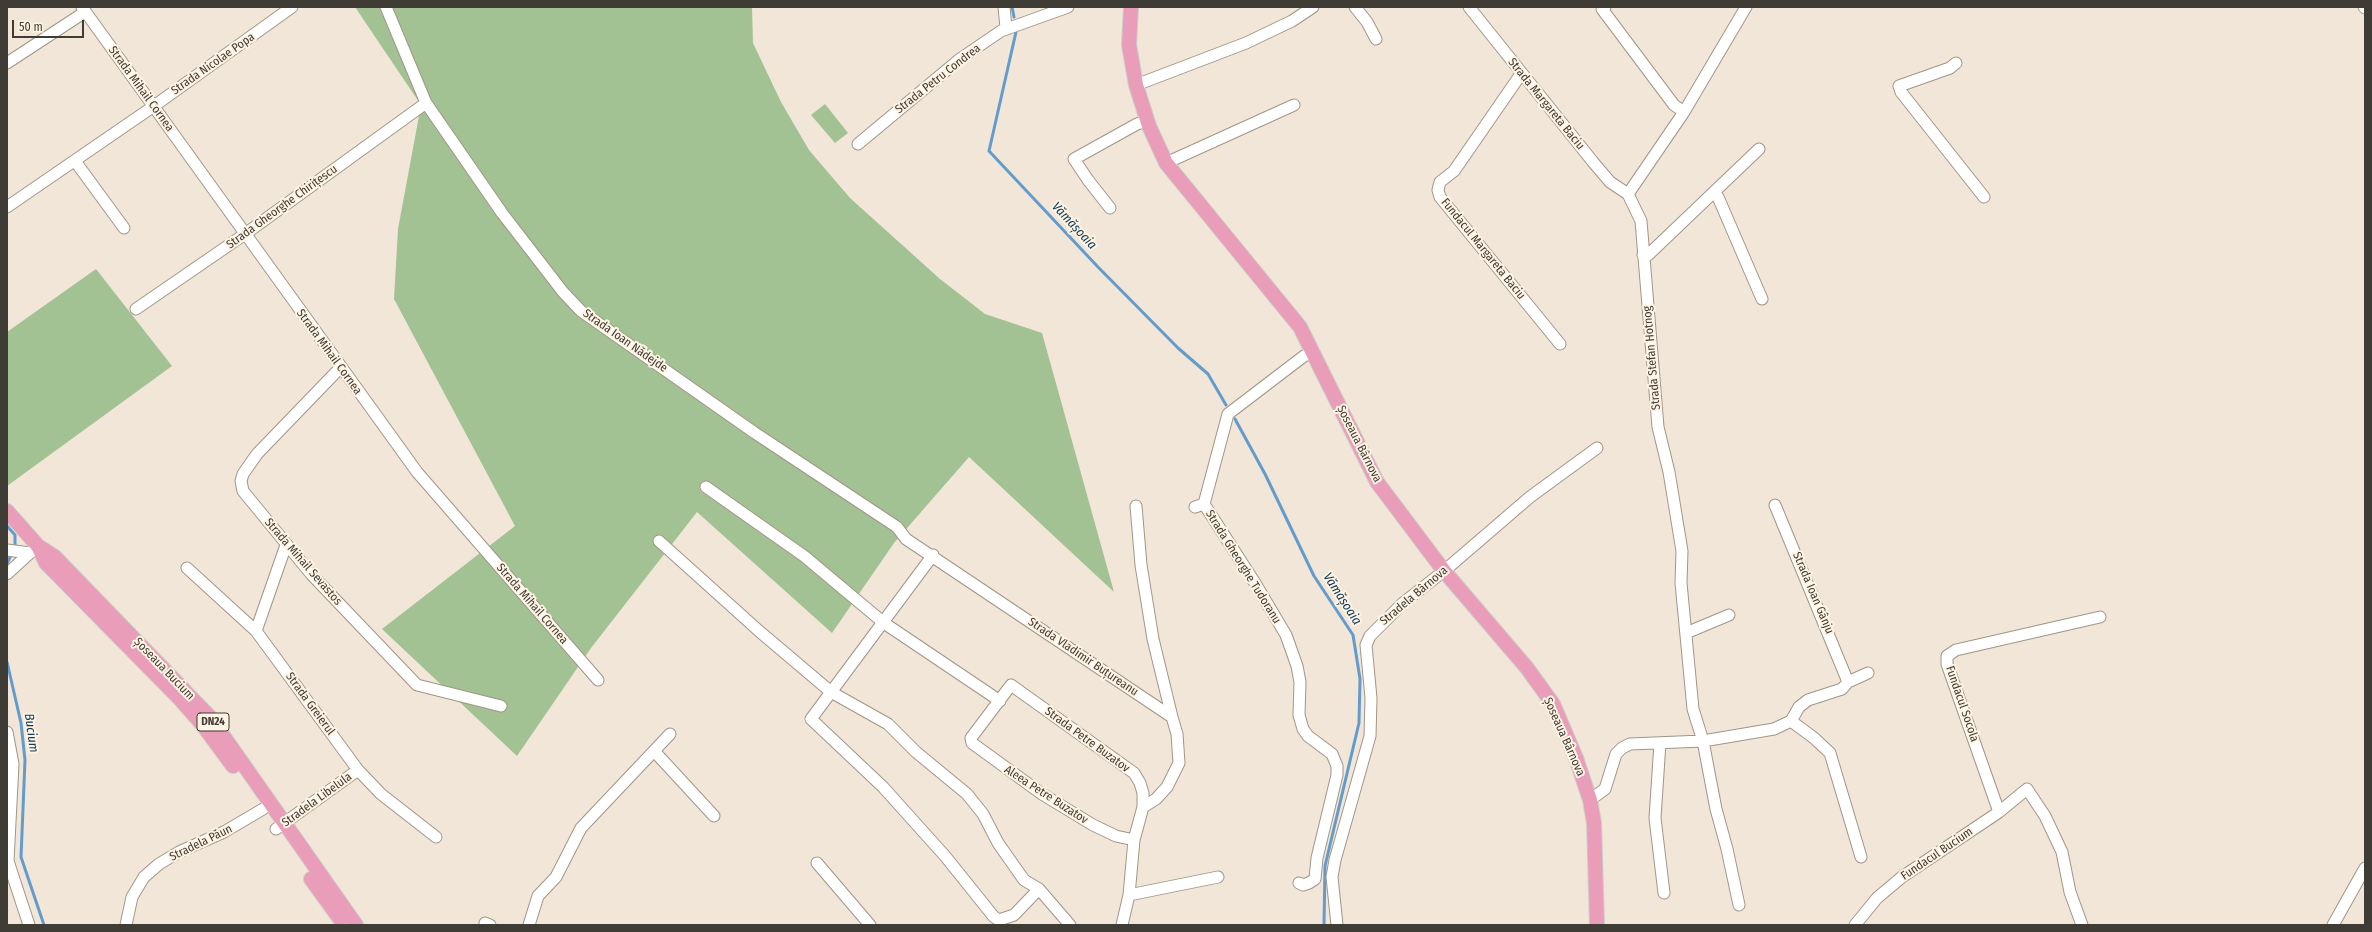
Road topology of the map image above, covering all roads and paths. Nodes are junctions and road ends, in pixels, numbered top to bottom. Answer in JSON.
{"nodes":[{"id":1,"x":292,"y":7,"type":"edge"},
{"id":2,"x":386,"y":7,"type":"edge"},
{"id":3,"x":1004,"y":7,"type":"edge"},
{"id":4,"x":1068,"y":7,"type":"edge"},
{"id":5,"x":1131,"y":7,"type":"edge"},
{"id":6,"x":1313,"y":7,"type":"edge"},
{"id":7,"x":1355,"y":7,"type":"edge"},
{"id":8,"x":1469,"y":7,"type":"edge"},
{"id":9,"x":1605,"y":7,"type":"edge"},
{"id":10,"x":1746,"y":8,"type":"edge"},
{"id":11,"x":84,"y":9,"type":"edge"},
{"id":12,"x":1006,"y":28,"type":"junction"},
{"id":13,"x":1376,"y":39,"type":"dead end"},
{"id":14,"x":7,"y":63,"type":"edge"},
{"id":15,"x":1956,"y":63,"type":"dead end"},
{"id":16,"x":1521,"y":74,"type":"junction"},
{"id":17,"x":1136,"y":85,"type":"junction"},
{"id":18,"x":426,"y":102,"type":"junction"},
{"id":19,"x":1294,"y":105,"type":"dead end"},
{"id":20,"x":154,"y":106,"type":"junction"},
{"id":21,"x":1684,"y":112,"type":"junction"},
{"id":22,"x":1147,"y":121,"type":"junction"},
{"id":23,"x":858,"y":144,"type":"dead end"},
{"id":24,"x":1759,"y":149,"type":"dead end"},
{"id":25,"x":75,"y":161,"type":"junction"},
{"id":26,"x":1166,"y":163,"type":"junction"},
{"id":27,"x":1713,"y":193,"type":"junction"},
{"id":28,"x":1628,"y":194,"type":"junction"},
{"id":29,"x":1984,"y":197,"type":"dead end"},
{"id":30,"x":7,"y":207,"type":"edge"},
{"id":31,"x":1110,"y":208,"type":"dead end"},
{"id":32,"x":124,"y":228,"type":"dead end"},
{"id":33,"x":245,"y":234,"type":"junction"},
{"id":34,"x":1643,"y":255,"type":"junction"},
{"id":35,"x":1762,"y":299,"type":"dead end"},
{"id":36,"x":136,"y":309,"type":"dead end"},
{"id":37,"x":1560,"y":344,"type":"dead end"},
{"id":38,"x":1313,"y":352,"type":"junction"},
{"id":39,"x":340,"y":368,"type":"junction"},
{"id":40,"x":1596,"y":448,"type":"dead end"},
{"id":41,"x":706,"y":487,"type":"dead end"},
{"id":42,"x":1776,"y":505,"type":"dead end"},
{"id":43,"x":1136,"y":506,"type":"dead end"},
{"id":44,"x":7,"y":511,"type":"edge"},
{"id":45,"x":906,"y":538,"type":"joint"},
{"id":46,"x":659,"y":541,"type":"dead end"},
{"id":47,"x":286,"y":545,"type":"junction"},
{"id":48,"x":7,"y":550,"type":"edge"},
{"id":49,"x":34,"y":550,"type":"junction"},
{"id":50,"x":933,"y":555,"type":"junction"},
{"id":51,"x":187,"y":568,"type":"dead end"},
{"id":52,"x":1444,"y":571,"type":"junction"},
{"id":53,"x":7,"y":574,"type":"edge"},
{"id":54,"x":1729,"y":615,"type":"dead end"},
{"id":55,"x":2100,"y":617,"type":"dead end"},
{"id":56,"x":884,"y":623,"type":"junction"},
{"id":57,"x":256,"y":631,"type":"junction"},
{"id":58,"x":1686,"y":632,"type":"junction"},
{"id":59,"x":1868,"y":673,"type":"dead end"},
{"id":60,"x":598,"y":680,"type":"dead end"},
{"id":61,"x":1848,"y":682,"type":"junction"},
{"id":62,"x":831,"y":692,"type":"junction"},
{"id":63,"x":1000,"y":700,"type":"junction"},
{"id":64,"x":501,"y":706,"type":"dead end"},
{"id":65,"x":1172,"y":718,"type":"junction"},
{"id":66,"x":1791,"y":721,"type":"junction"},
{"id":67,"x":7,"y":732,"type":"edge"},
{"id":68,"x":670,"y":734,"type":"dead end"},
{"id":69,"x":1703,"y":741,"type":"junction"},
{"id":70,"x":1660,"y":743,"type":"junction"},
{"id":71,"x":654,"y":751,"type":"junction"},
{"id":72,"x":358,"y":770,"type":"junction"},
{"id":73,"x":1590,"y":800,"type":"junction"},
{"id":74,"x":1143,"y":807,"type":"junction"},
{"id":75,"x":263,"y":809,"type":"junction"},
{"id":76,"x":1999,"y":812,"type":"junction"},
{"id":77,"x":714,"y":816,"type":"dead end"},
{"id":78,"x":280,"y":826,"type":"junction"},
{"id":79,"x":436,"y":837,"type":"dead end"},
{"id":80,"x":1134,"y":840,"type":"junction"},
{"id":81,"x":1861,"y":857,"type":"dead end"},
{"id":82,"x":817,"y":863,"type":"dead end"},
{"id":83,"x":2365,"y":868,"type":"edge"},
{"id":84,"x":1218,"y":878,"type":"dead end"},
{"id":85,"x":1299,"y":883,"type":"dead end"},
{"id":86,"x":1039,"y":890,"type":"junction"},
{"id":87,"x":1664,"y":893,"type":"dead end"},
{"id":88,"x":1129,"y":895,"type":"junction"},
{"id":89,"x":1739,"y":906,"type":"dead end"},
{"id":90,"x":29,"y":925,"type":"edge"},
{"id":91,"x":126,"y":925,"type":"edge"},
{"id":92,"x":344,"y":925,"type":"edge"},
{"id":93,"x":356,"y":925,"type":"edge"},
{"id":94,"x":529,"y":925,"type":"edge"},
{"id":95,"x":870,"y":925,"type":"edge"},
{"id":96,"x":1070,"y":925,"type":"edge"},
{"id":97,"x":1122,"y":925,"type":"edge"},
{"id":98,"x":1337,"y":925,"type":"edge"},
{"id":99,"x":1597,"y":925,"type":"edge"},
{"id":100,"x":1855,"y":925,"type":"edge"},
{"id":101,"x":2082,"y":925,"type":"edge"},
{"id":102,"x":2333,"y":925,"type":"edge"}],
"edges":[{"from":1,"to":20,"type":"street","name":"Strada Nicolae Popa"},
{"from":2,"to":18,"type":"street","name":"Strada Ioan Nădejde"},
{"from":3,"to":12,"type":"street"},
{"from":4,"to":12,"type":"street","name":"Strada Petru Condrea"},
{"from":5,"to":17,"type":"main road","name":"Șoseaua Bârnova"},
{"from":6,"to":17,"type":"street"},
{"from":7,"to":13,"type":"street"},
{"from":8,"to":16,"type":"street","name":"Strada Margareta Baciu"},
{"from":9,"to":21,"type":"street"},
{"from":10,"to":21,"type":"street"},
{"from":11,"to":14,"type":"street"},
{"from":11,"to":20,"type":"street","name":"Strada Mihail Cornea"},
{"from":12,"to":23,"type":"street","name":"Strada Petru Condrea"},
{"from":15,"to":29,"type":"street"},
{"from":16,"to":28,"type":"street","name":"Strada Margareta Baciu"},
{"from":16,"to":37,"type":"street","name":"Fundacul Margareta Baciu"},
{"from":17,"to":22,"type":"main road","name":"Șoseaua Bârnova"},
{"from":18,"to":33,"type":"street","name":"Strada Gheorghe Chirițescu"},
{"from":18,"to":45,"type":"street","name":"Strada Ioan Nădejde"},
{"from":19,"to":26,"type":"street"},
{"from":20,"to":25,"type":"street","name":"Strada Nicolae Popa"},
{"from":20,"to":33,"type":"street","name":"Strada Mihail Cornea"},
{"from":21,"to":28,"type":"street"},
{"from":22,"to":26,"type":"main road","name":"Șoseaua Bârnova"},
{"from":22,"to":31,"type":"street"},
{"from":24,"to":27,"type":"street"},
{"from":25,"to":30,"type":"street","name":"Strada Nicolae Popa"},
{"from":25,"to":32,"type":"street"},
{"from":26,"to":38,"type":"main road","name":"Șoseaua Bârnova"},
{"from":27,"to":34,"type":"street"},
{"from":27,"to":35,"type":"street"},
{"from":28,"to":34,"type":"street","name":"Strada Stefan Hotnog"},
{"from":33,"to":36,"type":"street","name":"Strada Gheorghe Chirițescu"},
{"from":33,"to":39,"type":"street","name":"Strada Mihail Cornea"},
{"from":34,"to":58,"type":"street","name":"Strada Stefan Hotnog"},
{"from":38,"to":52,"type":"main road","name":"Șoseaua Bârnova"},
{"from":38,"to":85,"type":"street","name":"Strada Gheorghe Tudoranu"},
{"from":39,"to":47,"type":"street","name":"Strada Mihail Sevastos"},
{"from":39,"to":60,"type":"street","name":"Strada Mihail Cornea"},
{"from":40,"to":52,"type":"street","name":"Stradela Bârnova"},
{"from":41,"to":56,"type":"street"},
{"from":42,"to":61,"type":"street","name":"Strada Ioan Gânju"},
{"from":43,"to":65,"type":"street"},
{"from":44,"to":49,"type":"main road","name":"Șoseaua Bucium","number":"DN24"},
{"from":45,"to":50,"type":"street","name":"Strada Vladimir Buțureanu"},
{"from":46,"to":62,"type":"street"},
{"from":47,"to":57,"type":"street"},
{"from":47,"to":64,"type":"street","name":"Strada Mihail Sevastos"},
{"from":48,"to":49,"type":"street"},
{"from":49,"to":53,"type":"street"},
{"from":49,"to":75,"type":"main road","name":"Șoseaua Bucium","number":"DN24"},
{"from":49,"to":78,"type":"main road","name":"Șoseaua Bucium","number":"DN24"},
{"from":50,"to":56,"type":"street"},
{"from":50,"to":65,"type":"street","name":"Strada Vladimir Buțureanu"},
{"from":51,"to":57,"type":"street","name":"Strada Greierul"},
{"from":52,"to":73,"type":"main road","name":"Șoseaua Bârnova"},
{"from":52,"to":98,"type":"street","name":"Stradela Bârnova"},
{"from":54,"to":58,"type":"street"},
{"from":55,"to":76,"type":"street","name":"Fundacul Socola"},
{"from":56,"to":62,"type":"street"},
{"from":56,"to":63,"type":"street"},
{"from":57,"to":72,"type":"street","name":"Strada Greierul"},
{"from":58,"to":69,"type":"street","name":"Strada Stefan Hotnog"},
{"from":59,"to":61,"type":"street"},
{"from":61,"to":66,"type":"street"},
{"from":62,"to":86,"type":"street"},
{"from":62,"to":86,"type":"street"},
{"from":63,"to":74,"type":"street","name":"Strada Petre Buzatov"},
{"from":63,"to":80,"type":"street","name":"Aleea Petre Buzatov"},
{"from":65,"to":74,"type":"street"},
{"from":66,"to":69,"type":"street"},
{"from":66,"to":81,"type":"street"},
{"from":67,"to":90,"type":"street"},
{"from":68,"to":71,"type":"street"},
{"from":69,"to":70,"type":"street"},
{"from":69,"to":89,"type":"street","name":"Strada Stefan Hotnog"},
{"from":70,"to":73,"type":"street"},
{"from":70,"to":87,"type":"street"},
{"from":71,"to":77,"type":"street"},
{"from":71,"to":94,"type":"street"},
{"from":72,"to":78,"type":"street","name":"Stradela Libelula"},
{"from":72,"to":79,"type":"street","name":"Strada Greierul"},
{"from":73,"to":99,"type":"main road","name":"Șoseaua Bârnova"},
{"from":74,"to":80,"type":"street","name":"Strada Petre Buzatov"},
{"from":75,"to":78,"type":"main road","name":"Șoseaua Bucium","number":"DN24"},
{"from":75,"to":91,"type":"street","name":"Stradela Păun"},
{"from":76,"to":100,"type":"street","name":"Fundacul Bucium"},
{"from":76,"to":101,"type":"street","name":"Fundacul Bucium"},
{"from":78,"to":92,"type":"main road","name":"Șoseaua Bucium","number":"DN24"},
{"from":78,"to":93,"type":"main road","name":"Șoseaua Bucium","number":"DN24"},
{"from":80,"to":88,"type":"street","name":"Strada Petre Buzatov"},
{"from":82,"to":95,"type":"street"},
{"from":83,"to":102,"type":"street"},
{"from":84,"to":88,"type":"street"},
{"from":86,"to":96,"type":"street"},
{"from":88,"to":97,"type":"street","name":"Strada Petre Buzatov"}]}
